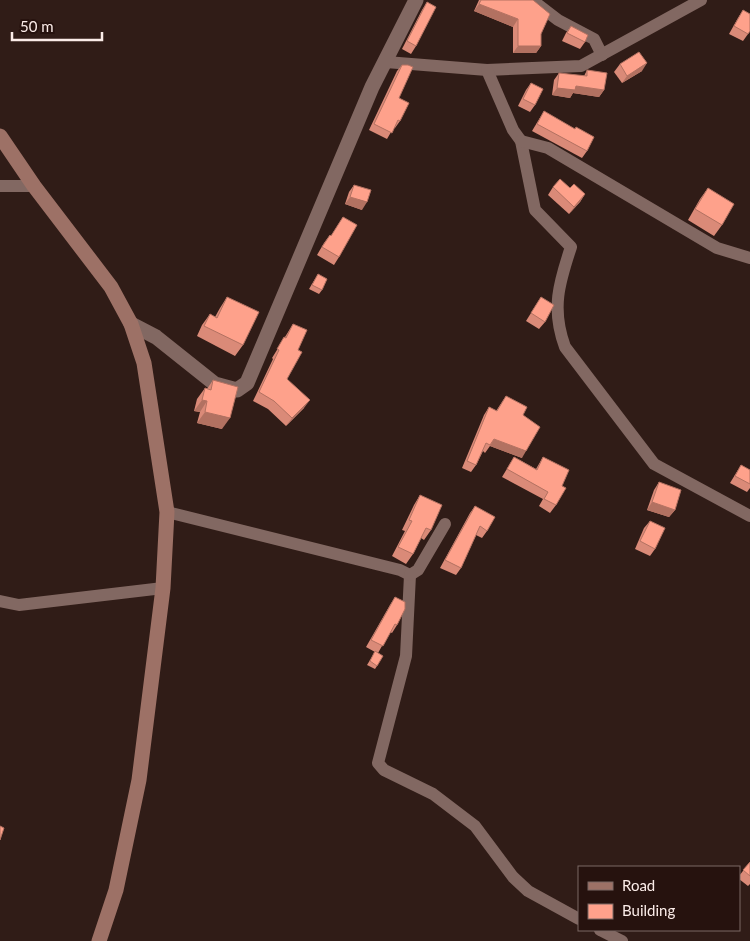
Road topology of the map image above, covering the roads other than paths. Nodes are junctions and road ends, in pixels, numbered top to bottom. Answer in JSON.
{"nodes":[{"id":1,"x":416,"y":0,"type":"edge"},
{"id":2,"x":532,"y":0,"type":"edge"},
{"id":3,"x":702,"y":0,"type":"edge"},
{"id":4,"x":602,"y":54,"type":"junction"},
{"id":5,"x":386,"y":62,"type":"junction"},
{"id":6,"x":487,"y":70,"type":"junction"},
{"id":7,"x":0,"y":136,"type":"edge"},
{"id":8,"x":521,"y":141,"type":"junction"},
{"id":9,"x":0,"y":186,"type":"edge"},
{"id":10,"x":34,"y":186,"type":"junction"},
{"id":11,"x":750,"y":258,"type":"edge"},
{"id":12,"x":131,"y":324,"type":"junction"},
{"id":13,"x":167,"y":512,"type":"junction"},
{"id":14,"x":750,"y":516,"type":"edge"},
{"id":15,"x":446,"y":524,"type":"dead end"},
{"id":16,"x":410,"y":575,"type":"junction"},
{"id":17,"x":163,"y":588,"type":"junction"},
{"id":18,"x":0,"y":601,"type":"edge"},
{"id":19,"x":578,"y":918,"type":"edge"},
{"id":20,"x":602,"y":931,"type":"edge"},
{"id":21,"x":98,"y":941,"type":"edge"},
{"id":22,"x":622,"y":941,"type":"edge"}],
"edges":[{"from":1,"to":5,"type":"street"},
{"from":2,"to":4,"type":"street"},
{"from":3,"to":4,"type":"street"},
{"from":4,"to":6,"type":"street"},
{"from":5,"to":6,"type":"street"},
{"from":5,"to":12,"type":"street"},
{"from":6,"to":8,"type":"street"},
{"from":7,"to":10,"type":"main road"},
{"from":8,"to":11,"type":"street"},
{"from":8,"to":14,"type":"street"},
{"from":9,"to":10,"type":"street"},
{"from":10,"to":12,"type":"main road"},
{"from":12,"to":13,"type":"main road"},
{"from":13,"to":16,"type":"street"},
{"from":13,"to":17,"type":"main road"},
{"from":15,"to":16,"type":"street"},
{"from":16,"to":19,"type":"street"},
{"from":17,"to":18,"type":"street"},
{"from":17,"to":21,"type":"main road"},
{"from":20,"to":22,"type":"street"}]}
